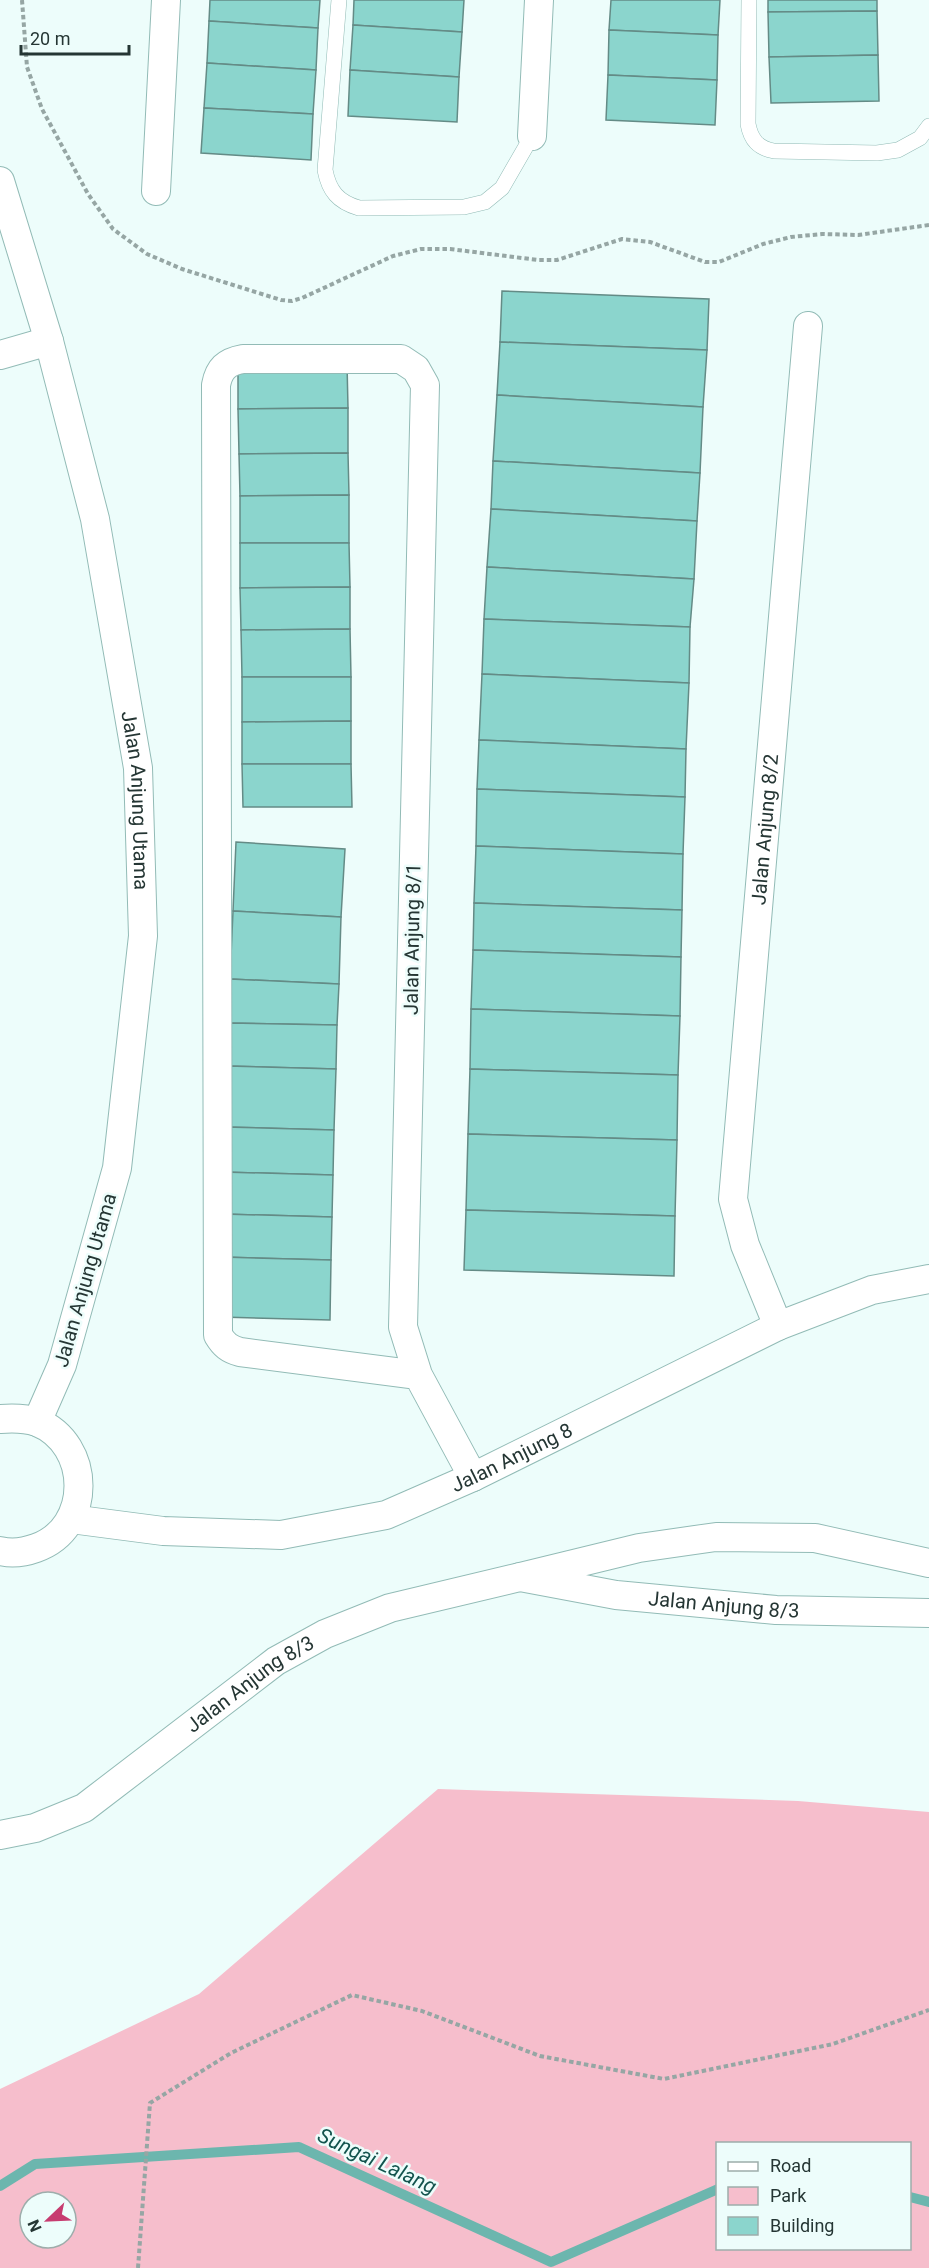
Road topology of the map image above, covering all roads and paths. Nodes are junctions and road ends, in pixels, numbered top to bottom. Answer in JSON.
{"nodes":[{"id":1,"x":166,"y":0,"type":"edge"},
{"id":2,"x":339,"y":0,"type":"edge"},
{"id":3,"x":539,"y":0,"type":"edge"},
{"id":4,"x":749,"y":0,"type":"edge"},
{"id":5,"x":929,"y":126,"type":"edge"},
{"id":6,"x":532,"y":136,"type":"joint"},
{"id":7,"x":0,"y":181,"type":"edge"},
{"id":8,"x":156,"y":191,"type":"dead end"},
{"id":9,"x":808,"y":326,"type":"dead end"},
{"id":10,"x":50,"y":341,"type":"junction"},
{"id":11,"x":0,"y":355,"type":"edge"},
{"id":12,"x":929,"y":1279,"type":"edge"},
{"id":13,"x":778,"y":1326,"type":"junction"},
{"id":14,"x":418,"y":1375,"type":"junction"},
{"id":15,"x":0,"y":1419,"type":"edge"},
{"id":16,"x":37,"y":1422,"type":"junction"},
{"id":17,"x":473,"y":1477,"type":"junction"},
{"id":18,"x":71,"y":1519,"type":"junction"},
{"id":19,"x":0,"y":1551,"type":"edge"},
{"id":20,"x":929,"y":1563,"type":"edge"},
{"id":21,"x":520,"y":1577,"type":"junction"},
{"id":22,"x":929,"y":1613,"type":"edge"},
{"id":23,"x":0,"y":1834,"type":"edge"},
{"id":24,"x":929,"y":2010,"type":"edge"},
{"id":25,"x":138,"y":2268,"type":"edge"}],
"edges":[{"from":1,"to":8,"type":"street"},
{"from":2,"to":6,"type":"lane"},
{"from":3,"to":6,"type":"street"},
{"from":4,"to":5,"type":"lane"},
{"from":7,"to":10,"type":"street","name":"Jalan Anjung Utama"},
{"from":9,"to":13,"type":"street","name":"Jalan Anjung 8/2"},
{"from":10,"to":11,"type":"street"},
{"from":10,"to":16,"type":"street","name":"Jalan Anjung Utama"},
{"from":12,"to":13,"type":"street","name":"Jalan Anjung 8"},
{"from":13,"to":17,"type":"street","name":"Jalan Anjung 8"},
{"from":14,"to":14,"type":"street","name":"Jalan Anjung 8/1"},
{"from":14,"to":17,"type":"street","name":"Jalan Anjung 8/1"},
{"from":15,"to":16,"type":"street"},
{"from":16,"to":18,"type":"street"},
{"from":17,"to":18,"type":"street","name":"Jalan Anjung 8"},
{"from":18,"to":19,"type":"street"},
{"from":20,"to":21,"type":"street","name":"Jalan Anjung 8/3"},
{"from":21,"to":22,"type":"street","name":"Jalan Anjung 8/3"},
{"from":21,"to":23,"type":"street","name":"Jalan Anjung 8/3"},
{"from":24,"to":25,"type":"path"}]}
